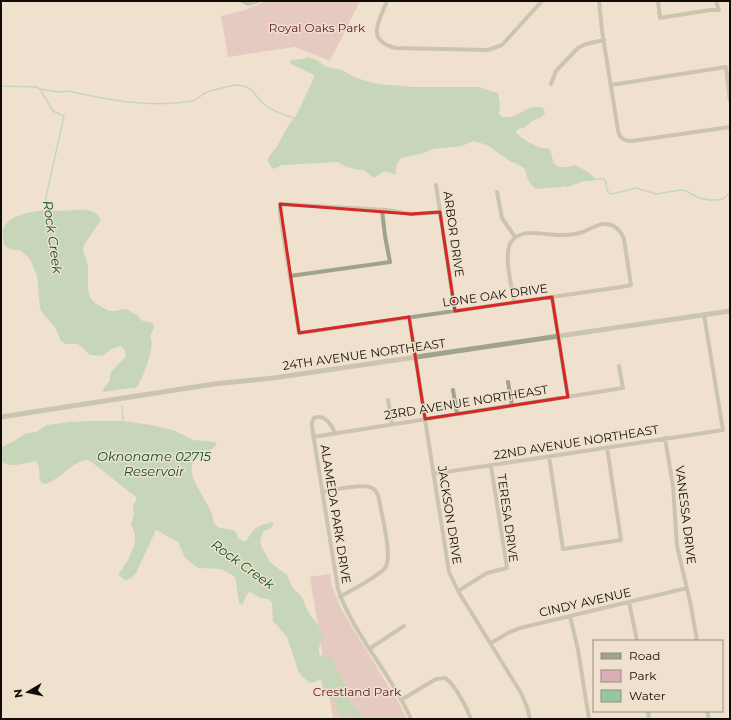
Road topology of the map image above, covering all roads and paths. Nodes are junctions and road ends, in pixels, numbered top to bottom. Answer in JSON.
{"nodes":[{"id":1,"x":242,"y":1,"type":"edge"},
{"id":2,"x":258,"y":1,"type":"edge"},
{"id":3,"x":387,"y":1,"type":"edge"},
{"id":4,"x":542,"y":1,"type":"edge"},
{"id":5,"x":599,"y":1,"type":"edge"},
{"id":6,"x":658,"y":1,"type":"edge"},
{"id":7,"x":716,"y":1,"type":"edge"},
{"id":8,"x":604,"y":40,"type":"junction"},
{"id":9,"x":551,"y":84,"type":"dead end"},
{"id":10,"x":611,"y":85,"type":"junction"},
{"id":11,"x":730,"y":100,"type":"edge"},
{"id":12,"x":730,"y":127,"type":"edge"},
{"id":13,"x":436,"y":185,"type":"dead end"},
{"id":14,"x":497,"y":192,"type":"dead end"},
{"id":15,"x":382,"y":210,"type":"junction"},
{"id":16,"x":440,"y":212,"type":"junction"},
{"id":17,"x":515,"y":237,"type":"junction"},
{"id":18,"x":290,"y":276,"type":"junction"},
{"id":19,"x":552,"y":297,"type":"junction"},
{"id":20,"x":514,"y":302,"type":"junction"},
{"id":21,"x":730,"y":310,"type":"edge"},
{"id":22,"x":455,"y":311,"type":"junction"},
{"id":23,"x":704,"y":315,"type":"junction"},
{"id":24,"x":409,"y":317,"type":"junction"},
{"id":25,"x":558,"y":336,"type":"junction"},
{"id":26,"x":414,"y":357,"type":"junction"},
{"id":27,"x":619,"y":366,"type":"dead end"},
{"id":28,"x":508,"y":382,"type":"dead end"},
{"id":29,"x":453,"y":390,"type":"dead end"},
{"id":30,"x":568,"y":397,"type":"junction"},
{"id":31,"x":388,"y":400,"type":"dead end"},
{"id":32,"x":512,"y":405,"type":"junction"},
{"id":33,"x":457,"y":414,"type":"junction"},
{"id":34,"x":1,"y":417,"type":"edge"},
{"id":35,"x":425,"y":419,"type":"junction"},
{"id":36,"x":392,"y":424,"type":"junction"},
{"id":37,"x":335,"y":433,"type":"junction"},
{"id":38,"x":313,"y":437,"type":"junction"},
{"id":39,"x":665,"y":438,"type":"junction"},
{"id":40,"x":607,"y":447,"type":"junction"},
{"id":41,"x":549,"y":456,"type":"junction"},
{"id":42,"x":491,"y":466,"type":"junction"},
{"id":43,"x":433,"y":474,"type":"junction"},
{"id":44,"x":322,"y":492,"type":"junction"},
{"id":45,"x":687,"y":588,"type":"junction"},
{"id":46,"x":458,"y":591,"type":"junction"},
{"id":47,"x":340,"y":597,"type":"junction"},
{"id":48,"x":629,"y":602,"type":"junction"},
{"id":49,"x":570,"y":616,"type":"junction"},
{"id":50,"x":404,"y":626,"type":"dead end"},
{"id":51,"x":637,"y":640,"type":"edge"},
{"id":52,"x":697,"y":640,"type":"edge"},
{"id":53,"x":491,"y":643,"type":"junction"},
{"id":54,"x":370,"y":649,"type":"junction"},
{"id":55,"x":401,"y":700,"type":"junction"},
{"id":56,"x":410,"y":719,"type":"edge"},
{"id":57,"x":471,"y":719,"type":"edge"},
{"id":58,"x":530,"y":719,"type":"edge"},
{"id":59,"x":589,"y":719,"type":"edge"}],
"edges":[{"from":1,"to":2,"type":"street"},
{"from":3,"to":4,"type":"street"},
{"from":5,"to":8,"type":"street"},
{"from":6,"to":7,"type":"street"},
{"from":8,"to":9,"type":"street"},
{"from":8,"to":10,"type":"street"},
{"from":10,"to":11,"type":"street"},
{"from":10,"to":12,"type":"street"},
{"from":13,"to":16,"type":"street","name":"ARBOR DRIVE"},
{"from":14,"to":17,"type":"street"},
{"from":15,"to":16,"type":"street"},
{"from":15,"to":18,"type":"street"},
{"from":15,"to":18,"type":"street"},
{"from":16,"to":22,"type":"street","name":"ARBOR DRIVE"},
{"from":17,"to":19,"type":"street","name":"LONE OAK DRIVE"},
{"from":17,"to":20,"type":"street"},
{"from":18,"to":24,"type":"street","name":"LONE OAK DRIVE"},
{"from":19,"to":20,"type":"street","name":"LONE OAK DRIVE"},
{"from":19,"to":25,"type":"street"},
{"from":20,"to":22,"type":"street","name":"LONE OAK DRIVE"},
{"from":21,"to":23,"type":"street","name":"24TH AVENUE NORTHEAST"},
{"from":22,"to":24,"type":"street","name":"LONE OAK DRIVE"},
{"from":23,"to":25,"type":"street","name":"24TH AVENUE NORTHEAST"},
{"from":23,"to":39,"type":"street","name":"22ND AVENUE NORTHEAST"},
{"from":24,"to":26,"type":"street","name":"JACKSON DRIVE"},
{"from":25,"to":26,"type":"street","name":"24TH AVENUE NORTHEAST"},
{"from":25,"to":30,"type":"street"},
{"from":26,"to":34,"type":"street","name":"24TH AVENUE NORTHEAST"},
{"from":26,"to":35,"type":"street","name":"JACKSON DRIVE"},
{"from":27,"to":30,"type":"street","name":"23RD AVENUE NORTHEAST"},
{"from":28,"to":32,"type":"street"},
{"from":29,"to":33,"type":"street"},
{"from":30,"to":32,"type":"street","name":"23RD AVENUE NORTHEAST"},
{"from":31,"to":36,"type":"street"},
{"from":32,"to":33,"type":"street","name":"23RD AVENUE NORTHEAST"},
{"from":33,"to":35,"type":"street","name":"23RD AVENUE NORTHEAST"},
{"from":35,"to":36,"type":"street","name":"23RD AVENUE NORTHEAST"},
{"from":35,"to":43,"type":"street","name":"JACKSON DRIVE"},
{"from":36,"to":37,"type":"street","name":"23RD AVENUE NORTHEAST"},
{"from":37,"to":38,"type":"street","name":"23RD AVENUE NORTHEAST"},
{"from":37,"to":38,"type":"street","name":"ALAMEDA PARK DRIVE"},
{"from":38,"to":44,"type":"street","name":"ALAMEDA PARK DRIVE"},
{"from":39,"to":40,"type":"street","name":"22ND AVENUE NORTHEAST"},
{"from":39,"to":45,"type":"street","name":"VANESSA DRIVE"},
{"from":40,"to":41,"type":"street","name":"22ND AVENUE NORTHEAST"},
{"from":40,"to":41,"type":"street"},
{"from":41,"to":42,"type":"street","name":"22ND AVENUE NORTHEAST"},
{"from":42,"to":43,"type":"street","name":"22ND AVENUE NORTHEAST"},
{"from":42,"to":46,"type":"street","name":"TERESA DRIVE"},
{"from":43,"to":46,"type":"street","name":"JACKSON DRIVE"},
{"from":44,"to":47,"type":"street","name":"ALAMEDA PARK DRIVE"},
{"from":44,"to":47,"type":"street"},
{"from":45,"to":48,"type":"street","name":"CINDY AVENUE"},
{"from":45,"to":52,"type":"street","name":"VANESSA DRIVE"},
{"from":46,"to":53,"type":"street","name":"JACKSON DRIVE"},
{"from":47,"to":54,"type":"street","name":"ALAMEDA PARK DRIVE"},
{"from":48,"to":49,"type":"street","name":"CINDY AVENUE"},
{"from":48,"to":51,"type":"street"},
{"from":49,"to":53,"type":"street","name":"CINDY AVENUE"},
{"from":49,"to":59,"type":"street"},
{"from":50,"to":54,"type":"street"},
{"from":53,"to":58,"type":"street","name":"JACKSON DRIVE"},
{"from":54,"to":55,"type":"street","name":"ALAMEDA PARK DRIVE"},
{"from":55,"to":56,"type":"street","name":"ALAMEDA PARK DRIVE"},
{"from":55,"to":57,"type":"street"}]}
